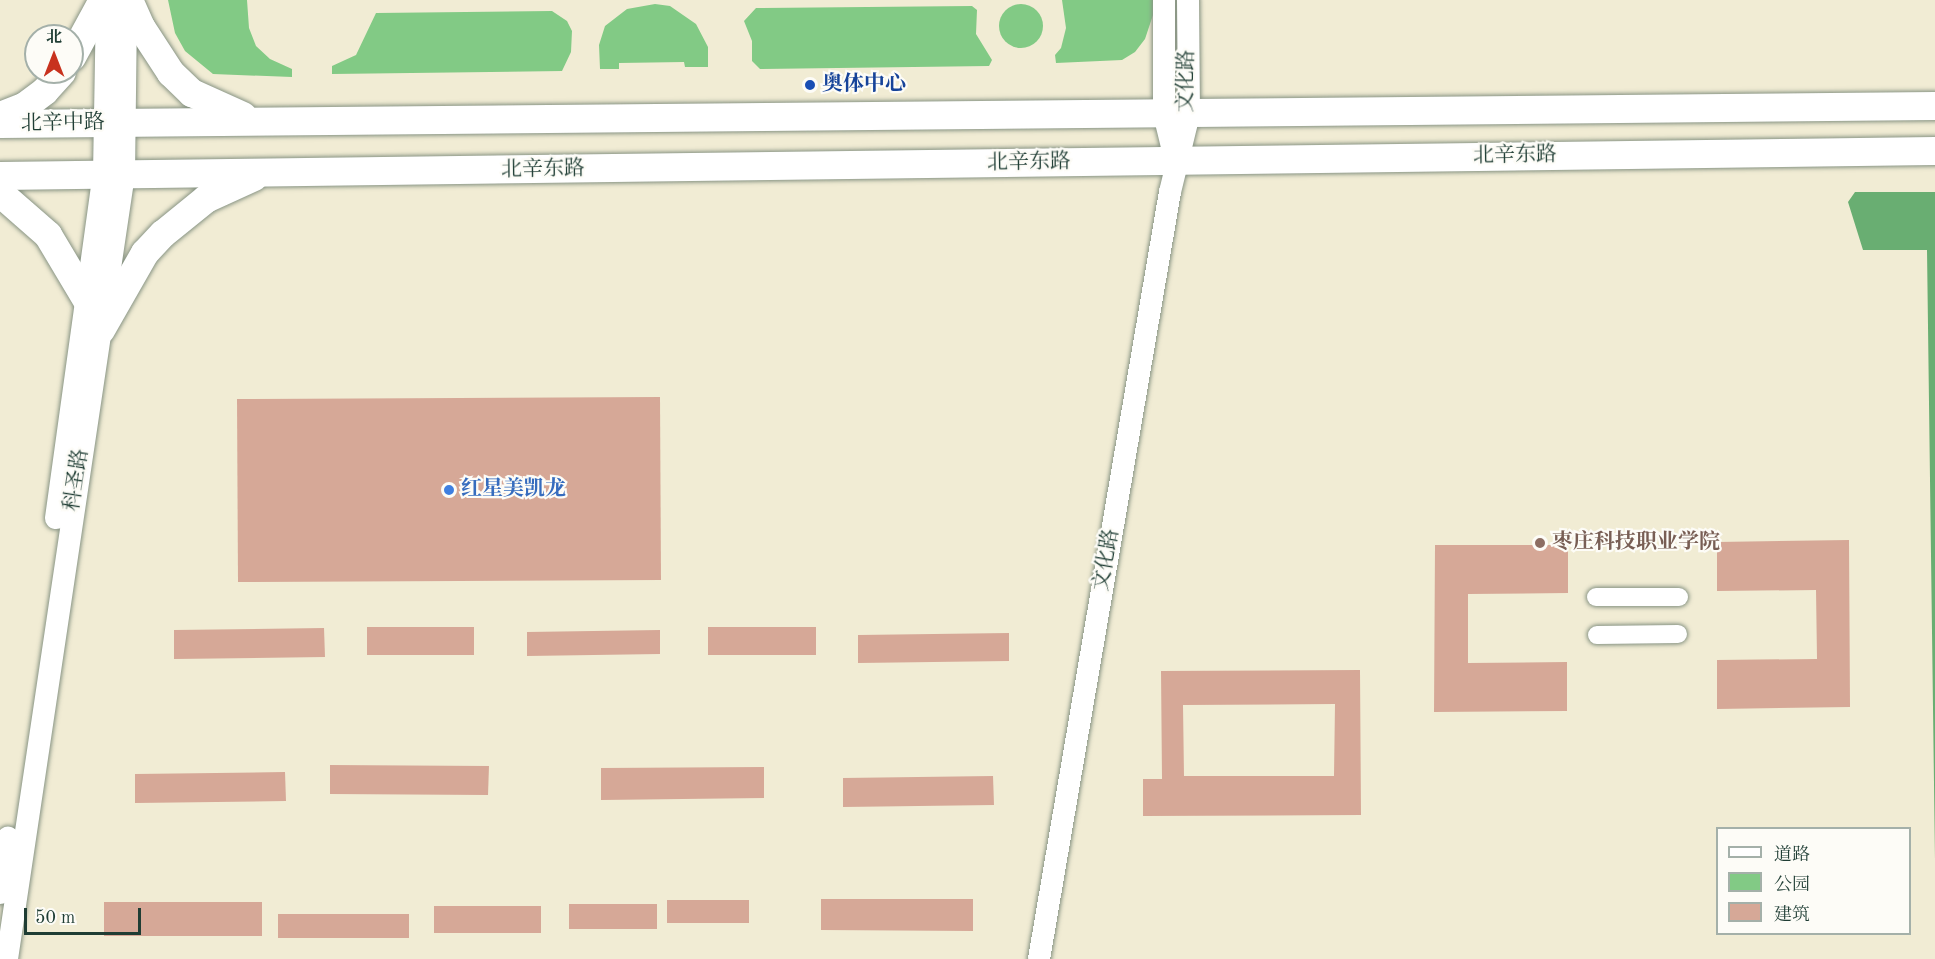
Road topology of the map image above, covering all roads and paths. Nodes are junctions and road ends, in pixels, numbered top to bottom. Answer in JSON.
{"nodes":[{"id":1,"x":105,"y":0,"type":"edge"},
{"id":2,"x":127,"y":0,"type":"edge"},
{"id":3,"x":1164,"y":0,"type":"edge"},
{"id":4,"x":1188,"y":0,"type":"edge"},
{"id":5,"x":84,"y":36,"type":"edge"},
{"id":6,"x":49,"y":84,"type":"edge"},
{"id":7,"x":1935,"y":106,"type":"edge"},
{"id":8,"x":1176,"y":114,"type":"junction"},
{"id":9,"x":0,"y":116,"type":"edge"},
{"id":10,"x":263,"y":121,"type":"junction"},
{"id":11,"x":116,"y":123,"type":"junction"},
{"id":12,"x":0,"y":124,"type":"edge"},
{"id":13,"x":1935,"y":151,"type":"edge"},
{"id":14,"x":1176,"y":161,"type":"junction"},
{"id":15,"x":265,"y":173,"type":"junction"},
{"id":16,"x":114,"y":174,"type":"junction"},
{"id":17,"x":0,"y":176,"type":"edge"},
{"id":18,"x":0,"y":193,"type":"edge"},
{"id":19,"x":88,"y":302,"type":"junction"},
{"id":20,"x":101,"y":330,"type":"junction"},
{"id":21,"x":1596,"y":597,"type":"dead end"},
{"id":22,"x":1679,"y":597,"type":"dead end"},
{"id":23,"x":1597,"y":634,"type":"dead end"},
{"id":24,"x":1678,"y":634,"type":"dead end"},
{"id":25,"x":0,"y":893,"type":"edge"},
{"id":26,"x":7,"y":959,"type":"edge"},
{"id":27,"x":1040,"y":959,"type":"edge"}],
"edges":[{"from":1,"to":5,"type":"main road"},
{"from":1,"to":11,"type":"street","name":"科圣路"},
{"from":2,"to":10,"type":"main road"},
{"from":2,"to":11,"type":"street","name":"科圣路"},
{"from":3,"to":8,"type":"street","name":"文化路"},
{"from":4,"to":8,"type":"street","name":"文化路"},
{"from":6,"to":9,"type":"main road"},
{"from":7,"to":8,"type":"main road"},
{"from":8,"to":10,"type":"main road"},
{"from":8,"to":14,"type":"street","name":"文化路"},
{"from":10,"to":11,"type":"main road"},
{"from":11,"to":12,"type":"main road","name":"北辛中路"},
{"from":11,"to":16,"type":"street","name":"科圣路"},
{"from":13,"to":14,"type":"main road","name":"北辛东路"},
{"from":14,"to":15,"type":"main road","name":"北辛东路"},
{"from":14,"to":27,"type":"street","name":"文化路"},
{"from":15,"to":16,"type":"main road","name":"北辛东路"},
{"from":15,"to":20,"type":"main road"},
{"from":16,"to":17,"type":"main road"},
{"from":16,"to":19,"type":"street","name":"科圣路"},
{"from":16,"to":20,"type":"street","name":"科圣路"},
{"from":18,"to":19,"type":"main road"},
{"from":19,"to":25,"type":"street","name":"科圣路"},
{"from":20,"to":26,"type":"street","name":"科圣路"},
{"from":21,"to":22,"type":"street"},
{"from":23,"to":24,"type":"street"}]}
